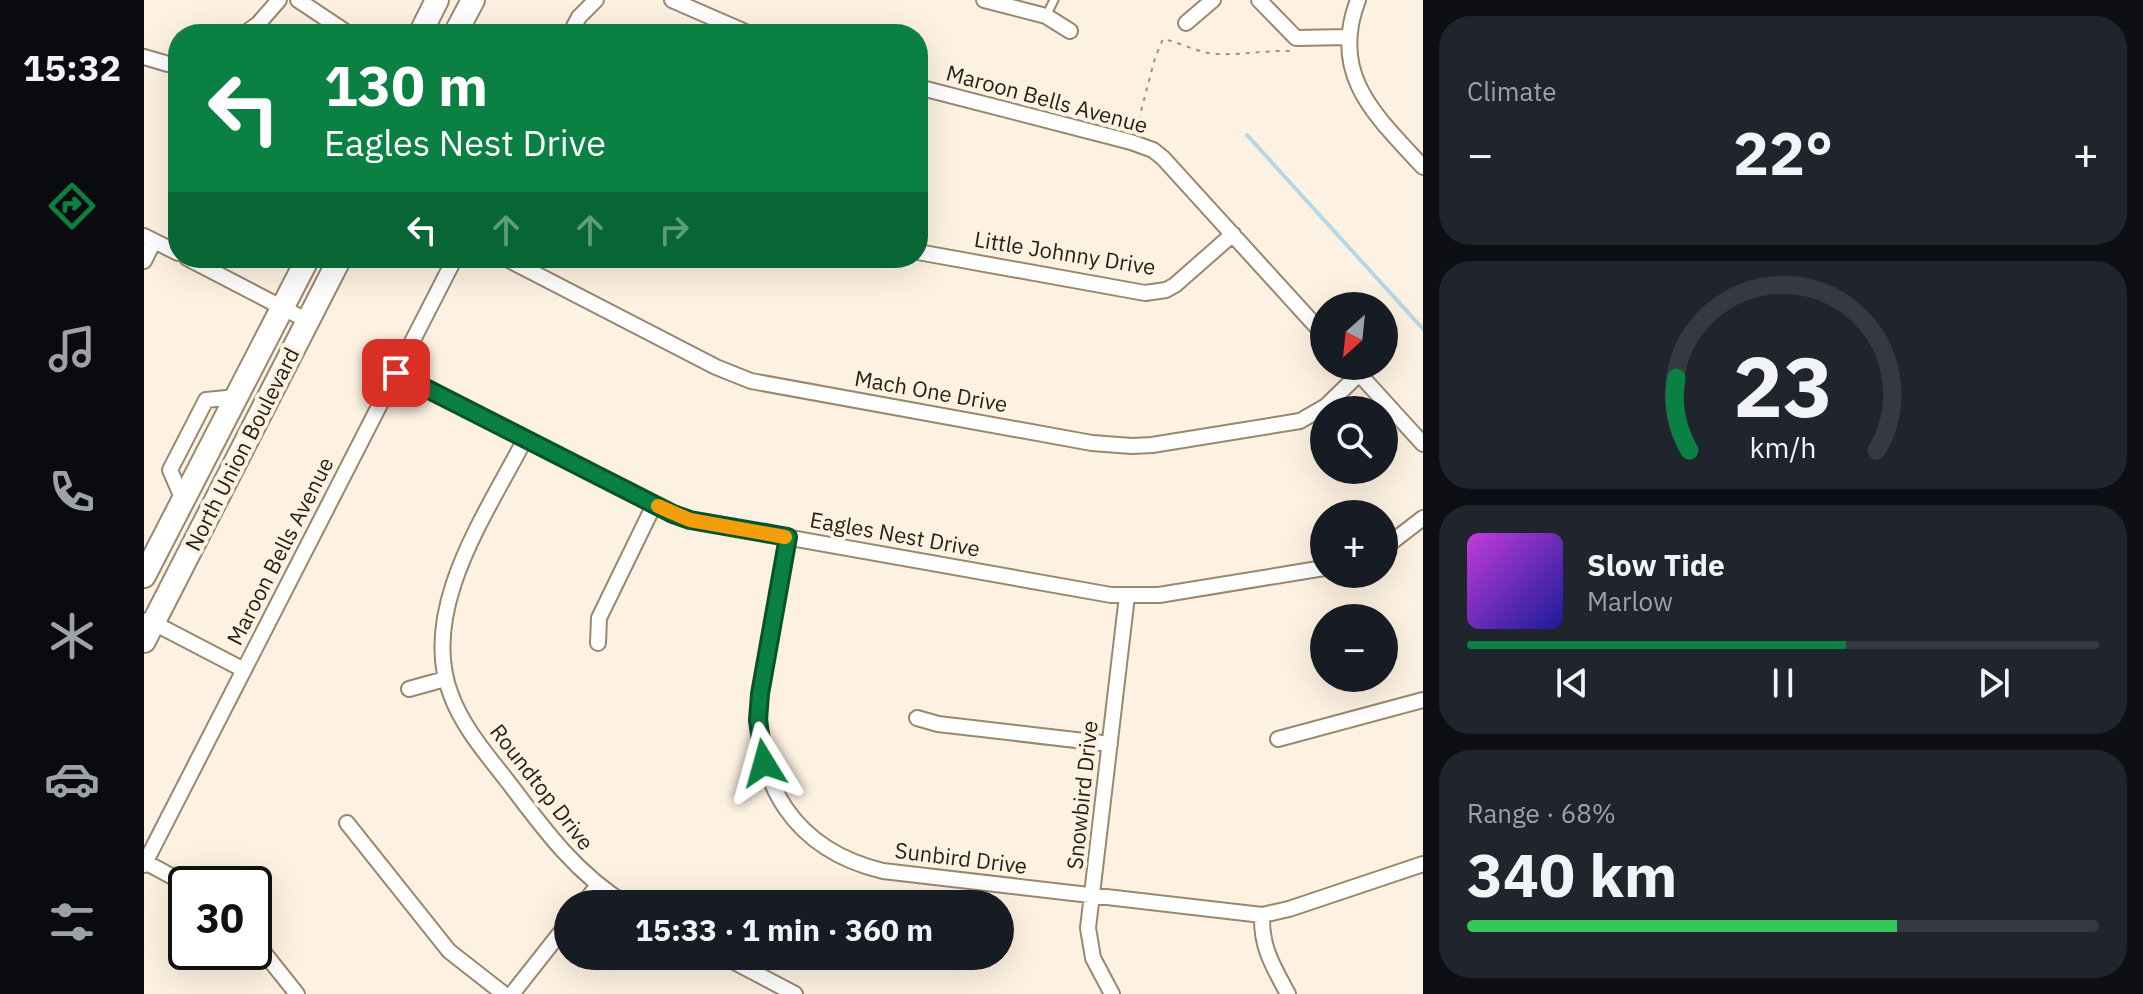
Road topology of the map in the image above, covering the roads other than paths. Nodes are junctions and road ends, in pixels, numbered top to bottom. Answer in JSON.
{"nodes":[{"id":1,"x":279,"y":0,"type":"edge"},
{"id":2,"x":298,"y":0,"type":"edge"},
{"id":3,"x":437,"y":0,"type":"edge"},
{"id":4,"x":473,"y":0,"type":"edge"},
{"id":5,"x":596,"y":0,"type":"edge"},
{"id":6,"x":672,"y":0,"type":"edge"},
{"id":7,"x":984,"y":0,"type":"edge"},
{"id":8,"x":1054,"y":0,"type":"edge"},
{"id":9,"x":1213,"y":0,"type":"edge"},
{"id":10,"x":1259,"y":0,"type":"edge"},
{"id":11,"x":1358,"y":0,"type":"edge"},
{"id":12,"x":1046,"y":16,"type":"junction"},
{"id":13,"x":1186,"y":23,"type":"dead end"},
{"id":14,"x":258,"y":24,"type":"edge"},
{"id":15,"x":334,"y":24,"type":"edge"},
{"id":16,"x":425,"y":24,"type":"edge"},
{"id":17,"x":460,"y":24,"type":"edge"},
{"id":18,"x":575,"y":24,"type":"edge"},
{"id":19,"x":727,"y":24,"type":"edge"},
{"id":20,"x":1070,"y":31,"type":"dead end"},
{"id":21,"x":1348,"y":37,"type":"junction"},
{"id":22,"x":144,"y":57,"type":"edge"},
{"id":23,"x":168,"y":64,"type":"edge"},
{"id":24,"x":928,"y":90,"type":"edge"},
{"id":25,"x":1423,"y":167,"type":"edge"},
{"id":26,"x":1233,"y":234,"type":"junction"},
{"id":27,"x":149,"y":238,"type":"edge"},
{"id":28,"x":168,"y":248,"type":"edge"},
{"id":29,"x":928,"y":254,"type":"edge"},
{"id":30,"x":144,"y":261,"type":"edge"},
{"id":31,"x":206,"y":268,"type":"edge"},
{"id":32,"x":303,"y":268,"type":"edge"},
{"id":33,"x":335,"y":268,"type":"edge"},
{"id":34,"x":450,"y":268,"type":"edge"},
{"id":35,"x":524,"y":268,"type":"edge"},
{"id":36,"x":283,"y":308,"type":"junction"},
{"id":37,"x":1310,"y":319,"type":"edge"},
{"id":38,"x":308,"y":321,"type":"junction"},
{"id":39,"x":396,"y":373,"type":"junction"},
{"id":40,"x":1347,"y":380,"type":"edge"},
{"id":41,"x":1364,"y":380,"type":"edge"},
{"id":42,"x":525,"y":439,"type":"junction"},
{"id":43,"x":1423,"y":444,"type":"edge"},
{"id":44,"x":654,"y":505,"type":"junction"},
{"id":45,"x":1423,"y":518,"type":"edge"},
{"id":46,"x":788,"y":537,"type":"junction"},
{"id":47,"x":1398,"y":537,"type":"edge"},
{"id":48,"x":1310,"y":570,"type":"edge"},
{"id":49,"x":144,"y":576,"type":"edge"},
{"id":50,"x":1127,"y":596,"type":"junction"},
{"id":51,"x":147,"y":627,"type":"edge"},
{"id":52,"x":598,"y":643,"type":"dead end"},
{"id":53,"x":244,"y":670,"type":"junction"},
{"id":54,"x":445,"y":679,"type":"junction"},
{"id":55,"x":409,"y":689,"type":"dead end"},
{"id":56,"x":1423,"y":700,"type":"edge"},
{"id":57,"x":917,"y":718,"type":"dead end"},
{"id":58,"x":1278,"y":739,"type":"dead end"},
{"id":59,"x":1110,"y":744,"type":"junction"},
{"id":60,"x":347,"y":823,"type":"dead end"},
{"id":61,"x":145,"y":864,"type":"edge"},
{"id":62,"x":1423,"y":864,"type":"edge"},
{"id":63,"x":168,"y":875,"type":"edge"},
{"id":64,"x":598,"y":885,"type":"junction"},
{"id":65,"x":594,"y":890,"type":"edge"},
{"id":66,"x":605,"y":890,"type":"edge"},
{"id":67,"x":1092,"y":897,"type":"junction"},
{"id":68,"x":1262,"y":915,"type":"junction"},
{"id":69,"x":554,"y":941,"type":"edge"},
{"id":70,"x":272,"y":963,"type":"edge"},
{"id":71,"x":750,"y":970,"type":"edge"},
{"id":72,"x":297,"y":994,"type":"edge"},
{"id":73,"x":504,"y":994,"type":"edge"},
{"id":74,"x":512,"y":994,"type":"edge"},
{"id":75,"x":795,"y":994,"type":"edge"},
{"id":76,"x":1112,"y":994,"type":"edge"},
{"id":77,"x":1288,"y":994,"type":"edge"}],
"edges":[{"from":1,"to":14,"type":"street"},
{"from":2,"to":15,"type":"street"},
{"from":3,"to":16,"type":"main road"},
{"from":4,"to":17,"type":"main road"},
{"from":5,"to":18,"type":"street"},
{"from":6,"to":19,"type":"street"},
{"from":7,"to":12,"type":"street"},
{"from":8,"to":12,"type":"lane"},
{"from":9,"to":13,"type":"street"},
{"from":10,"to":21,"type":"street"},
{"from":11,"to":21,"type":"street"},
{"from":12,"to":20,"type":"street"},
{"from":21,"to":25,"type":"street"},
{"from":22,"to":23,"type":"street"},
{"from":24,"to":26,"type":"street","name":"Maroon Bells Avenue"},
{"from":26,"to":29,"type":"street","name":"Little Johnny Drive"},
{"from":26,"to":37,"type":"street","name":"Maroon Bells Avenue"},
{"from":27,"to":28,"type":"street"},
{"from":27,"to":30,"type":"street"},
{"from":31,"to":36,"type":"street"},
{"from":32,"to":36,"type":"main road","name":"North Union Boulevard"},
{"from":33,"to":38,"type":"main road","name":"North Union Boulevard"},
{"from":34,"to":39,"type":"street","name":"Maroon Bells Avenue"},
{"from":35,"to":40,"type":"street","name":"Mach One Drive"},
{"from":36,"to":38,"type":"street"},
{"from":36,"to":49,"type":"main road","name":"North Union Boulevard"},
{"from":38,"to":51,"type":"main road","name":"North Union Boulevard"},
{"from":39,"to":42,"type":"street","name":"Eagles Nest Drive"},
{"from":39,"to":53,"type":"street","name":"Maroon Bells Avenue"},
{"from":41,"to":43,"type":"street"},
{"from":42,"to":44,"type":"street","name":"Eagles Nest Drive"},
{"from":42,"to":54,"type":"street","name":"Roundtop Drive"},
{"from":44,"to":46,"type":"street","name":"Eagles Nest Drive"},
{"from":44,"to":52,"type":"street"},
{"from":45,"to":47,"type":"street"},
{"from":46,"to":50,"type":"street","name":"Eagles Nest Drive"},
{"from":46,"to":67,"type":"street","name":"Sunbird Drive"},
{"from":48,"to":50,"type":"street","name":"Eagles Nest Drive"},
{"from":50,"to":59,"type":"street","name":"Snowbird Drive"},
{"from":51,"to":53,"type":"street"},
{"from":53,"to":61,"type":"street","name":"Maroon Bells Avenue"},
{"from":54,"to":55,"type":"street"},
{"from":54,"to":64,"type":"street","name":"Roundtop Drive"},
{"from":56,"to":58,"type":"street"},
{"from":57,"to":59,"type":"street"},
{"from":59,"to":67,"type":"street","name":"Snowbird Drive"},
{"from":60,"to":73,"type":"street"},
{"from":61,"to":63,"type":"street"},
{"from":62,"to":68,"type":"street","name":"Sunbird Drive"},
{"from":64,"to":65,"type":"street"},
{"from":64,"to":66,"type":"street","name":"Roundtop Drive"},
{"from":67,"to":68,"type":"street","name":"Sunbird Drive"},
{"from":67,"to":76,"type":"street","name":"Snowbird Drive"},
{"from":68,"to":77,"type":"street"},
{"from":69,"to":74,"type":"street"},
{"from":70,"to":72,"type":"street"},
{"from":71,"to":75,"type":"street"}]}
